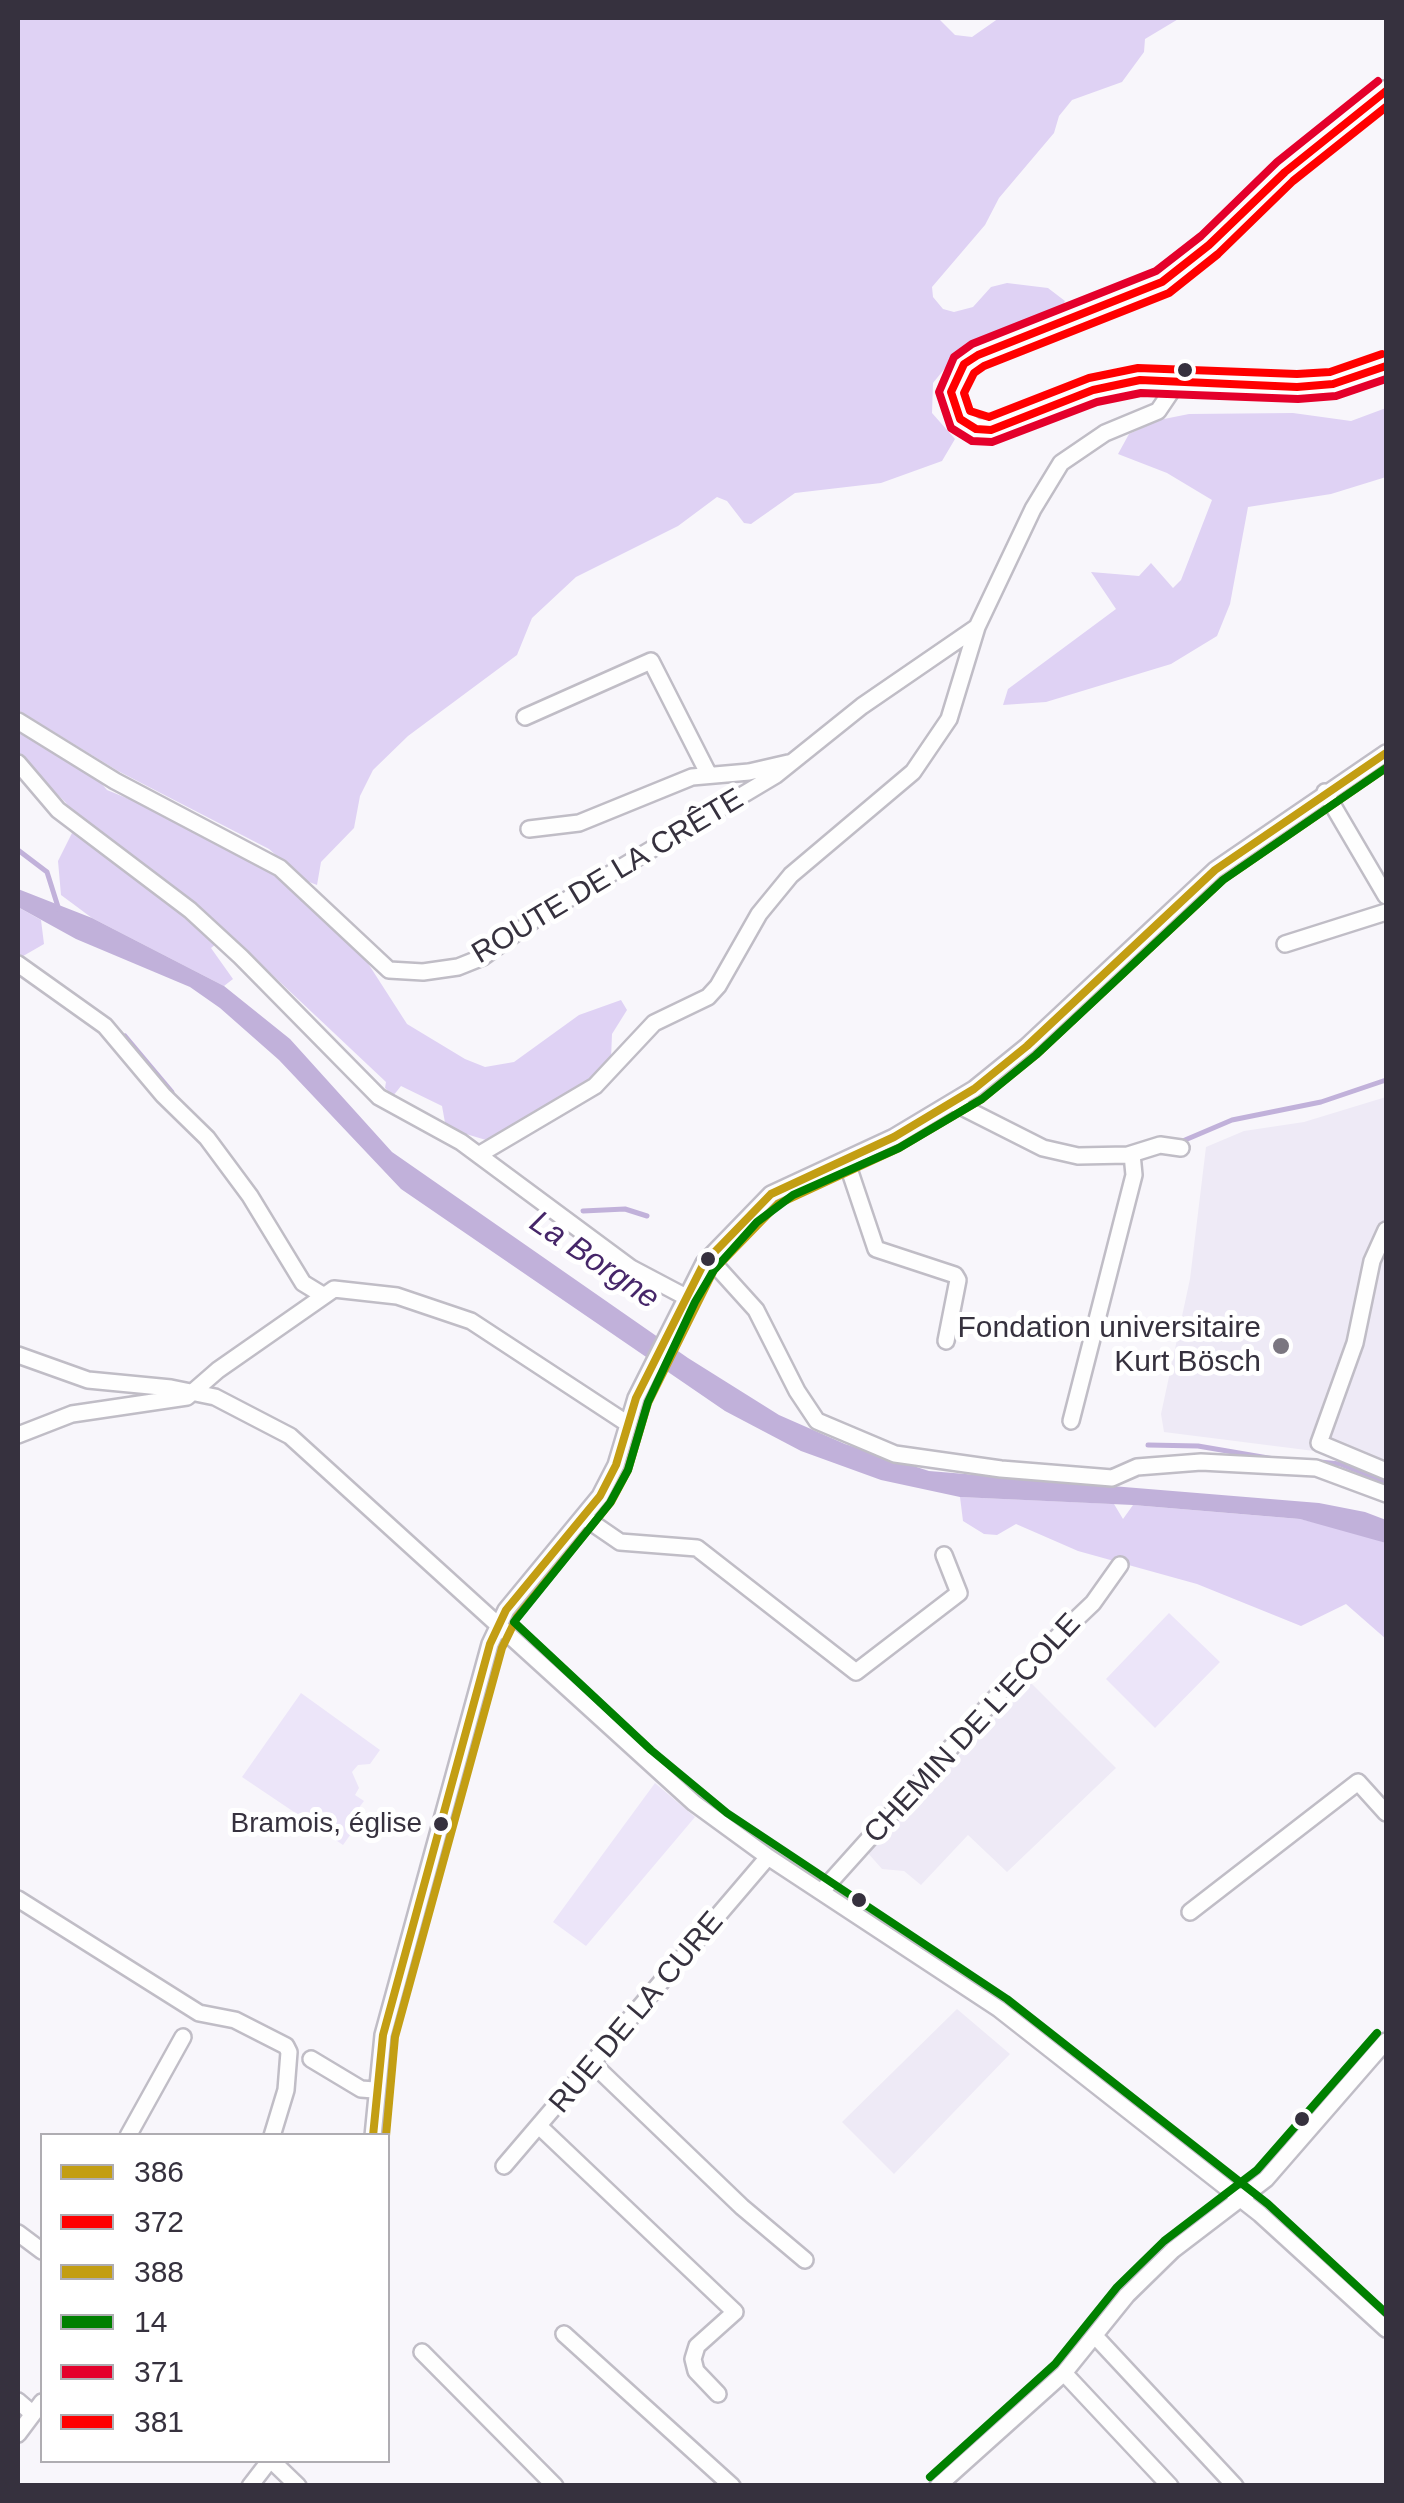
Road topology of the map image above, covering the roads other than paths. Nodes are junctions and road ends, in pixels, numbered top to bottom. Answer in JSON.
{"nodes":[{"id":1,"x":1386,"y":91,"type":"edge"},
{"id":2,"x":1386,"y":366,"type":"edge"},
{"id":3,"x":1179,"y":380,"type":"junction"},
{"id":4,"x":977,"y":627,"type":"junction"},
{"id":5,"x":526,"y":717,"type":"dead end"},
{"id":6,"x":18,"y":721,"type":"edge"},
{"id":7,"x":1386,"y":753,"type":"edge"},
{"id":8,"x":791,"y":762,"type":"junction"},
{"id":9,"x":18,"y":763,"type":"edge"},
{"id":10,"x":709,"y":775,"type":"junction"},
{"id":11,"x":1325,"y":792,"type":"junction"},
{"id":12,"x":529,"y":829,"type":"dead end"},
{"id":13,"x":1386,"y":896,"type":"edge"},
{"id":14,"x":1386,"y":912,"type":"edge"},
{"id":15,"x":1284,"y":944,"type":"dead end"},
{"id":16,"x":18,"y":964,"type":"edge"},
{"id":17,"x":954,"y":1103,"type":"junction"},
{"id":18,"x":1182,"y":1148,"type":"dead end"},
{"id":19,"x":480,"y":1154,"type":"junction"},
{"id":20,"x":1132,"y":1154,"type":"junction"},
{"id":21,"x":846,"y":1160,"type":"junction"},
{"id":22,"x":1386,"y":1230,"type":"edge"},
{"id":23,"x":709,"y":1258,"type":"junction"},
{"id":24,"x":322,"y":1294,"type":"junction"},
{"id":25,"x":684,"y":1296,"type":"junction"},
{"id":26,"x":946,"y":1341,"type":"dead end"},
{"id":27,"x":18,"y":1355,"type":"edge"},
{"id":28,"x":196,"y":1392,"type":"junction"},
{"id":29,"x":1071,"y":1421,"type":"dead end"},
{"id":30,"x":628,"y":1424,"type":"junction"},
{"id":31,"x":18,"y":1435,"type":"edge"},
{"id":32,"x":1386,"y":1472,"type":"edge"},
{"id":33,"x":1386,"y":1494,"type":"edge"},
{"id":34,"x":585,"y":1518,"type":"junction"},
{"id":35,"x":944,"y":1555,"type":"dead end"},
{"id":36,"x":1120,"y":1565,"type":"dead end"},
{"id":37,"x":499,"y":1626,"type":"junction"},
{"id":38,"x":1386,"y":1813,"type":"edge"},
{"id":39,"x":768,"y":1857,"type":"junction"},
{"id":40,"x":822,"y":1891,"type":"junction"},
{"id":41,"x":18,"y":1899,"type":"edge"},
{"id":42,"x":1190,"y":1912,"type":"dead end"},
{"id":43,"x":183,"y":2037,"type":"dead end"},
{"id":44,"x":1386,"y":2041,"type":"edge"},
{"id":45,"x":290,"y":2052,"type":"junction"},
{"id":46,"x":593,"y":2064,"type":"junction"},
{"id":47,"x":374,"y":2090,"type":"junction"},
{"id":48,"x":540,"y":2126,"type":"junction"},
{"id":49,"x":130,"y":2133,"type":"edge"},
{"id":50,"x":273,"y":2133,"type":"edge"},
{"id":51,"x":373,"y":2133,"type":"edge"},
{"id":52,"x":504,"y":2166,"type":"dead end"},
{"id":53,"x":1243,"y":2200,"type":"junction"},
{"id":54,"x":18,"y":2233,"type":"edge"},
{"id":55,"x":40,"y":2250,"type":"edge"},
{"id":56,"x":805,"y":2260,"type":"dead end"},
{"id":57,"x":1386,"y":2328,"type":"edge"},
{"id":58,"x":564,"y":2334,"type":"dead end"},
{"id":59,"x":1095,"y":2336,"type":"junction"},
{"id":60,"x":422,"y":2352,"type":"dead end"},
{"id":61,"x":1064,"y":2374,"type":"junction"},
{"id":62,"x":718,"y":2394,"type":"dead end"},
{"id":63,"x":18,"y":2401,"type":"edge"},
{"id":64,"x":38,"y":2408,"type":"edge"},
{"id":65,"x":18,"y":2434,"type":"edge"},
{"id":66,"x":268,"y":2463,"type":"edge"},
{"id":67,"x":273,"y":2463,"type":"edge"},
{"id":68,"x":250,"y":2486,"type":"edge"},
{"id":69,"x":298,"y":2486,"type":"edge"},
{"id":70,"x":554,"y":2486,"type":"edge"},
{"id":71,"x":732,"y":2486,"type":"edge"},
{"id":72,"x":938,"y":2486,"type":"edge"},
{"id":73,"x":1170,"y":2486,"type":"edge"},
{"id":74,"x":1234,"y":2486,"type":"edge"}],
"edges":[{"from":1,"to":3,"type":"main road"},
{"from":2,"to":3,"type":"main road"},
{"from":3,"to":4,"type":"street"},
{"from":4,"to":8,"type":"street","name":"ROUTE DE LA CRÊTE"},
{"from":4,"to":19,"type":"street"},
{"from":5,"to":10,"type":"street","name":"ROUTE DE LA CRÊTE"},
{"from":6,"to":8,"type":"street","name":"ROUTE DE LA CRÊTE"},
{"from":7,"to":11,"type":"street"},
{"from":8,"to":10,"type":"street","name":"ROUTE DE LA CRÊTE"},
{"from":9,"to":19,"type":"street"},
{"from":10,"to":12,"type":"street","name":"ROUTE DE LA CRÊTE"},
{"from":11,"to":13,"type":"street"},
{"from":11,"to":17,"type":"street"},
{"from":14,"to":15,"type":"street"},
{"from":16,"to":24,"type":"street"},
{"from":17,"to":20,"type":"street"},
{"from":17,"to":21,"type":"street"},
{"from":18,"to":20,"type":"street"},
{"from":19,"to":25,"type":"street"},
{"from":20,"to":29,"type":"street"},
{"from":21,"to":23,"type":"street"},
{"from":21,"to":26,"type":"street"},
{"from":22,"to":32,"type":"street"},
{"from":23,"to":25,"type":"street"},
{"from":23,"to":33,"type":"street"},
{"from":24,"to":28,"type":"street"},
{"from":24,"to":30,"type":"street"},
{"from":25,"to":30,"type":"street"},
{"from":27,"to":28,"type":"street"},
{"from":28,"to":31,"type":"street"},
{"from":28,"to":37,"type":"street"},
{"from":30,"to":34,"type":"street"},
{"from":34,"to":35,"type":"street"},
{"from":34,"to":37,"type":"street"},
{"from":36,"to":40,"type":"street","name":"CHEMIN DE L'ECOLE"},
{"from":37,"to":39,"type":"street"},
{"from":37,"to":47,"type":"street"},
{"from":38,"to":42,"type":"street"},
{"from":39,"to":40,"type":"street"},
{"from":39,"to":46,"type":"street","name":"RUE DE LA CURE"},
{"from":40,"to":53,"type":"street"},
{"from":41,"to":45,"type":"street"},
{"from":43,"to":49,"type":"street"},
{"from":44,"to":53,"type":"street"},
{"from":45,"to":47,"type":"street"},
{"from":45,"to":50,"type":"street"},
{"from":46,"to":48,"type":"street","name":"RUE DE LA CURE"},
{"from":46,"to":56,"type":"street"},
{"from":47,"to":51,"type":"street"},
{"from":48,"to":52,"type":"street","name":"RUE DE LA CURE"},
{"from":48,"to":62,"type":"street"},
{"from":53,"to":57,"type":"street"},
{"from":53,"to":59,"type":"street"},
{"from":54,"to":55,"type":"street"},
{"from":58,"to":71,"type":"street"},
{"from":59,"to":61,"type":"street"},
{"from":59,"to":74,"type":"street"},
{"from":60,"to":70,"type":"street"},
{"from":61,"to":72,"type":"street"},
{"from":61,"to":73,"type":"street"},
{"from":63,"to":64,"type":"street"},
{"from":64,"to":65,"type":"street"},
{"from":66,"to":68,"type":"street"},
{"from":67,"to":69,"type":"street"}]}
